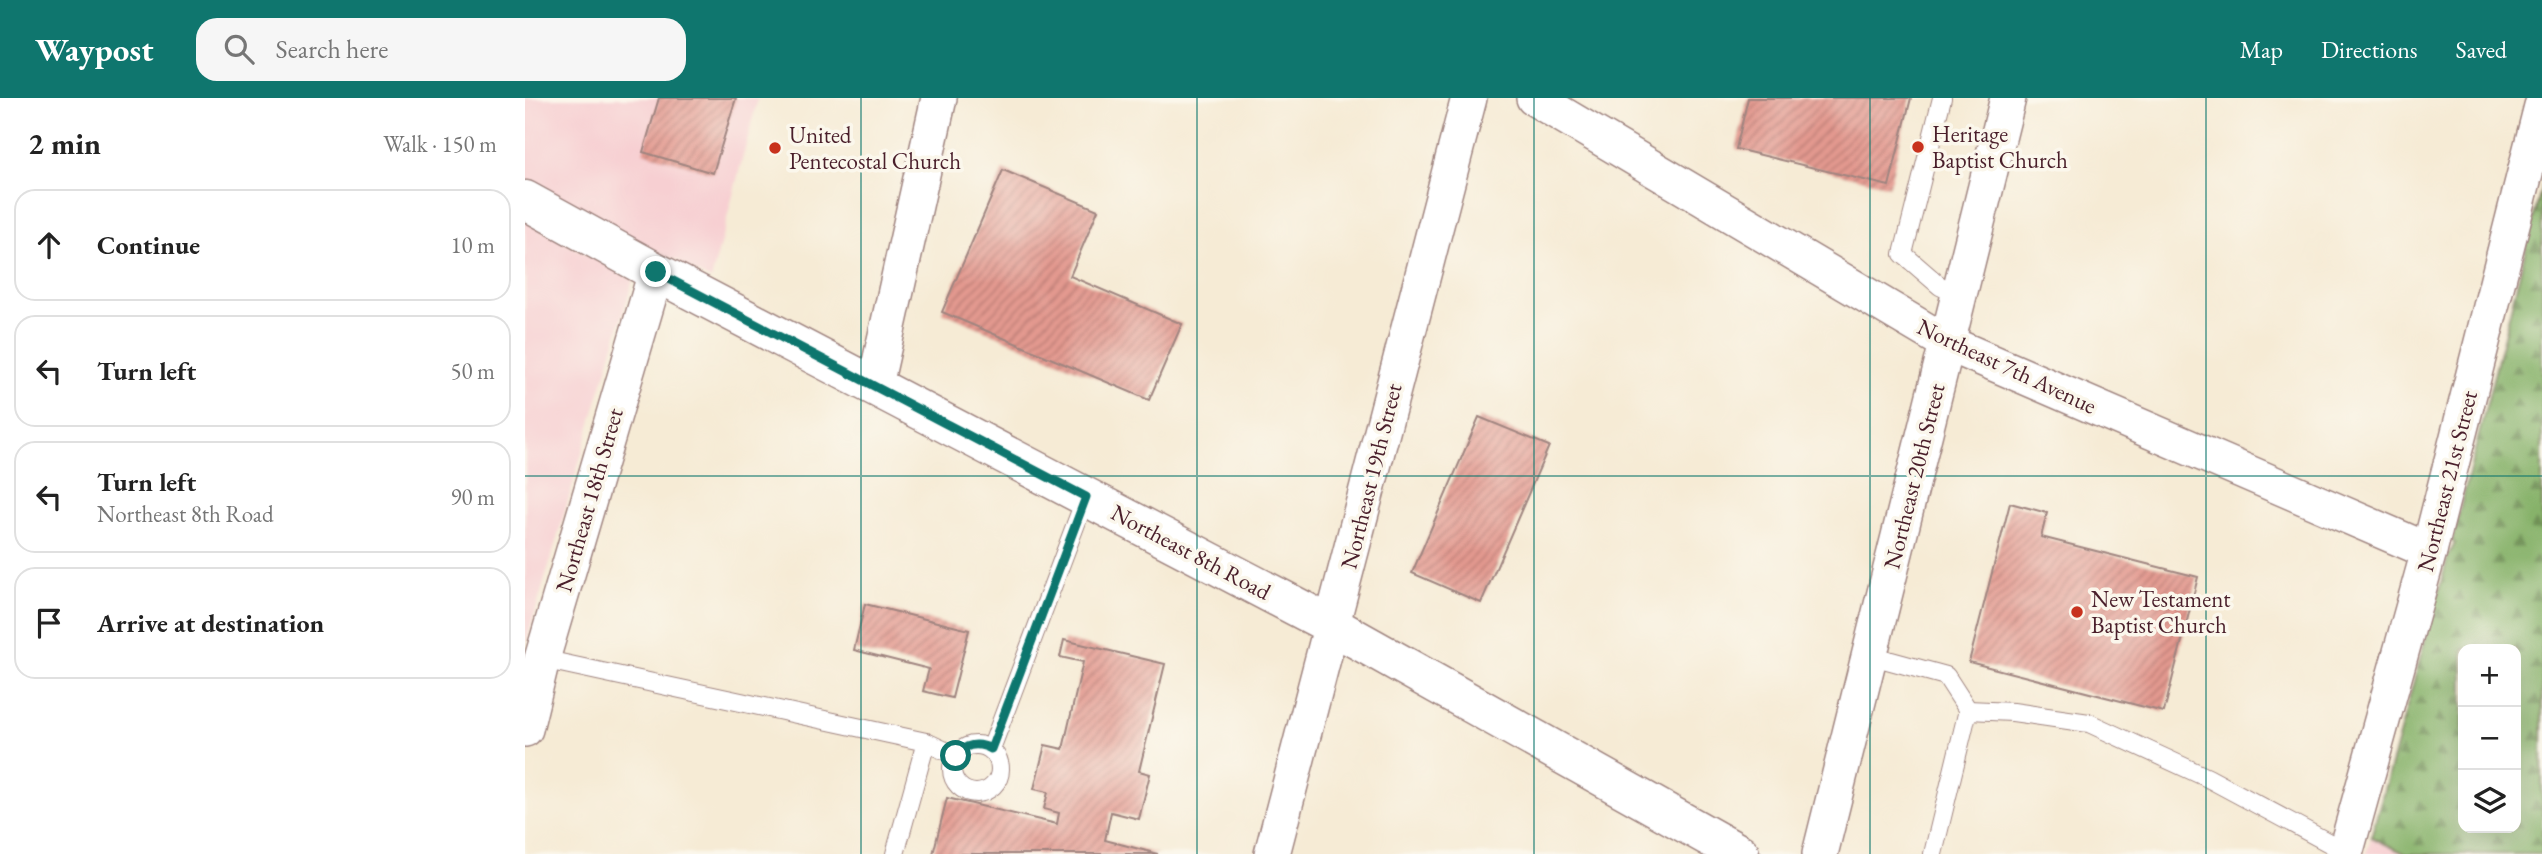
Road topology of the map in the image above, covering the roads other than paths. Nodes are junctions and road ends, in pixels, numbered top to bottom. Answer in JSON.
{"nodes":[{"id":1,"x":939,"y":98,"type":"edge"},
{"id":2,"x":1469,"y":98,"type":"edge"},
{"id":3,"x":1534,"y":98,"type":"edge"},
{"id":4,"x":1942,"y":98,"type":"edge"},
{"id":5,"x":2008,"y":98,"type":"edge"},
{"id":6,"x":2542,"y":106,"type":"edge"},
{"id":7,"x":525,"y":200,"type":"edge"},
{"id":8,"x":656,"y":272,"type":"junction"},
{"id":9,"x":1959,"y":295,"type":"junction"},
{"id":10,"x":1947,"y":343,"type":"junction"},
{"id":11,"x":874,"y":385,"type":"junction"},
{"id":12,"x":1086,"y":497,"type":"junction"},
{"id":13,"x":2429,"y":551,"type":"junction"},
{"id":14,"x":1333,"y":626,"type":"junction"},
{"id":15,"x":1869,"y":655,"type":"junction"},
{"id":16,"x":543,"y":659,"type":"junction"},
{"id":17,"x":1968,"y":710,"type":"junction"},
{"id":18,"x":525,"y":729,"type":"edge"},
{"id":19,"x":926,"y":742,"type":"junction"},
{"id":20,"x":991,"y":749,"type":"junction"},
{"id":21,"x":956,"y":756,"type":"junction"},
{"id":22,"x":2346,"y":853,"type":"edge"},
{"id":23,"x":895,"y":854,"type":"edge"},
{"id":24,"x":1272,"y":854,"type":"edge"},
{"id":25,"x":1740,"y":854,"type":"edge"},
{"id":26,"x":1819,"y":854,"type":"edge"},
{"id":27,"x":1933,"y":854,"type":"edge"}],
"edges":[{"from":1,"to":11,"type":"street"},
{"from":2,"to":14,"type":"street","name":"Northeast 19th Street"},
{"from":3,"to":10,"type":"street","name":"Northeast 7th Avenue"},
{"from":4,"to":9,"type":"lane"},
{"from":5,"to":9,"type":"street","name":"Northeast 20th Street"},
{"from":6,"to":13,"type":"street","name":"Northeast 21st Street"},
{"from":7,"to":8,"type":"main road","name":"Northeast 8th Road"},
{"from":8,"to":11,"type":"main road","name":"Northeast 8th Road"},
{"from":8,"to":16,"type":"street","name":"Northeast 18th Street"},
{"from":9,"to":10,"type":"street","name":"Northeast 20th Street"},
{"from":10,"to":13,"type":"street","name":"Northeast 7th Avenue"},
{"from":10,"to":15,"type":"street","name":"Northeast 20th Street"},
{"from":11,"to":12,"type":"main road","name":"Northeast 8th Road"},
{"from":12,"to":14,"type":"main road","name":"Northeast 8th Road"},
{"from":12,"to":20,"type":"lane"},
{"from":13,"to":22,"type":"street","name":"Northeast 21st Street"},
{"from":14,"to":24,"type":"street","name":"Northeast 19th Street"},
{"from":14,"to":25,"type":"main road","name":"Northeast 8th Road"},
{"from":15,"to":17,"type":"lane"},
{"from":15,"to":26,"type":"street","name":"Northeast 20th Street"},
{"from":16,"to":18,"type":"street","name":"Northeast 18th Street"},
{"from":16,"to":19,"type":"lane"},
{"from":17,"to":22,"type":"lane"},
{"from":17,"to":27,"type":"lane"},
{"from":19,"to":21,"type":"lane"},
{"from":19,"to":23,"type":"lane"},
{"from":20,"to":21,"type":"lane"},
{"from":20,"to":21,"type":"lane"}]}
